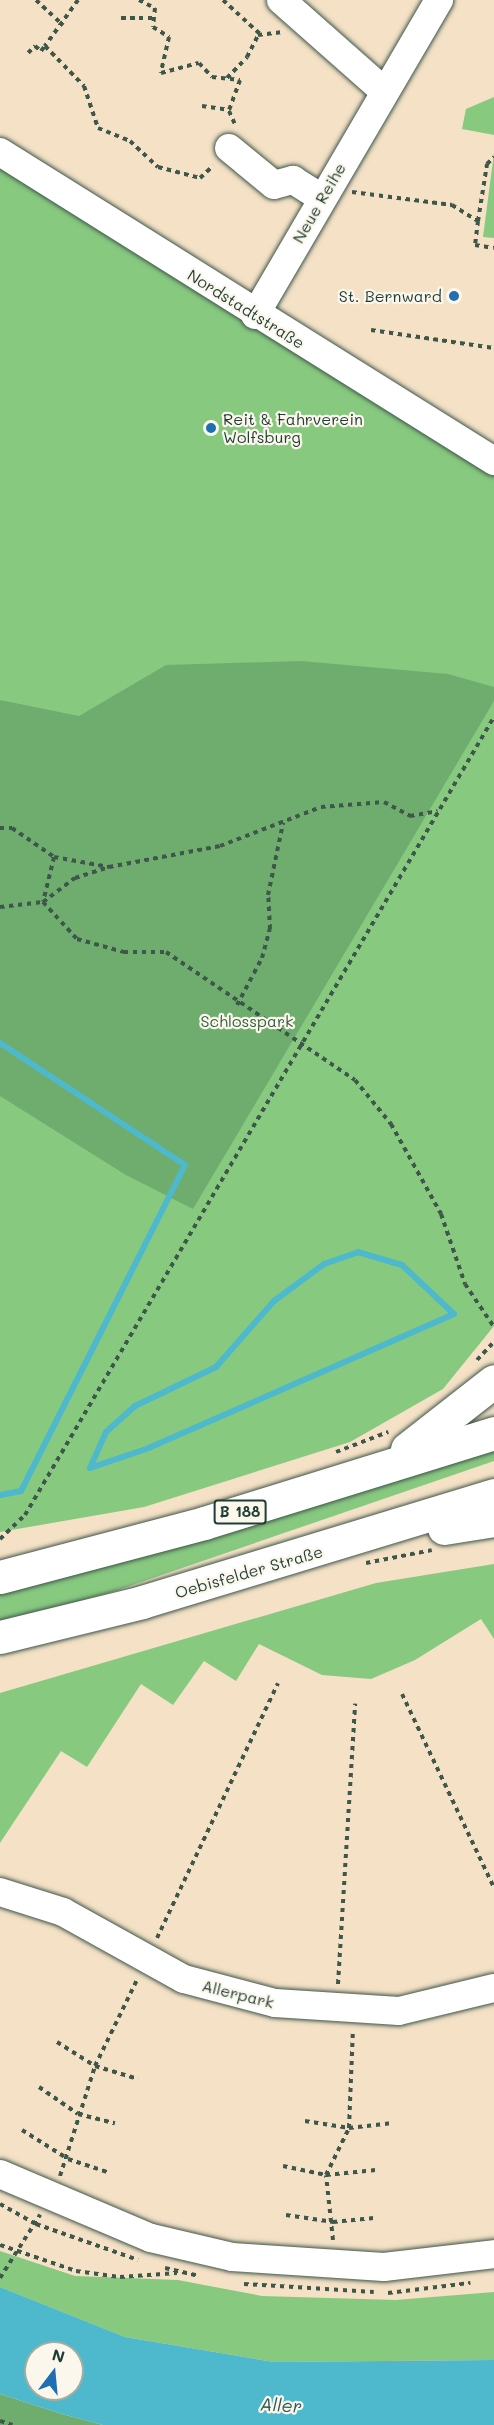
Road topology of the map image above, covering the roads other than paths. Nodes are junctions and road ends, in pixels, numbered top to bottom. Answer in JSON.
{"nodes":[{"id":1,"x":281,"y":0,"type":"edge"},
{"id":2,"x":439,"y":0,"type":"edge"},
{"id":3,"x":384,"y":91,"type":"junction"},
{"id":4,"x":0,"y":152,"type":"edge"},
{"id":5,"x":224,"y":156,"type":"road end"},
{"id":6,"x":325,"y":193,"type":"junction"},
{"id":7,"x":255,"y":315,"type":"junction"},
{"id":8,"x":494,"y":461,"type":"edge"},
{"id":9,"x":483,"y":1374,"type":"edge"},
{"id":10,"x":488,"y":1435,"type":"edge"},
{"id":11,"x":375,"y":1470,"type":"junction"},
{"id":12,"x":494,"y":1495,"type":"edge"},
{"id":13,"x":494,"y":1520,"type":"edge"},
{"id":14,"x":333,"y":1547,"type":"junction"},
{"id":15,"x":0,"y":1577,"type":"edge"},
{"id":16,"x":0,"y":1637,"type":"edge"},
{"id":17,"x":0,"y":1892,"type":"edge"},
{"id":18,"x":494,"y":1989,"type":"edge"},
{"id":19,"x":0,"y":2174,"type":"edge"},
{"id":20,"x":494,"y":2254,"type":"edge"}],
"edges":[{"from":1,"to":3,"type":"street"},
{"from":2,"to":3,"type":"street","name":"Neue Reihe"},
{"from":3,"to":6,"type":"street","name":"Neue Reihe"},
{"from":4,"to":7,"type":"street","name":"Nordstadtstraße"},
{"from":5,"to":6,"type":"street"},
{"from":6,"to":7,"type":"street","name":"Neue Reihe"},
{"from":7,"to":8,"type":"street","name":"Nordstadtstraße"},
{"from":9,"to":11,"type":"main road"},
{"from":10,"to":11,"type":"main road","number":"B 188"},
{"from":11,"to":15,"type":"main road","number":"B 188"},
{"from":12,"to":14,"type":"main road","name":"Oebisfelder Straße"},
{"from":13,"to":14,"type":"main road"},
{"from":14,"to":16,"type":"main road","name":"Oebisfelder Straße"},
{"from":17,"to":18,"type":"street","name":"Allerpark"},
{"from":19,"to":20,"type":"street"}]}
